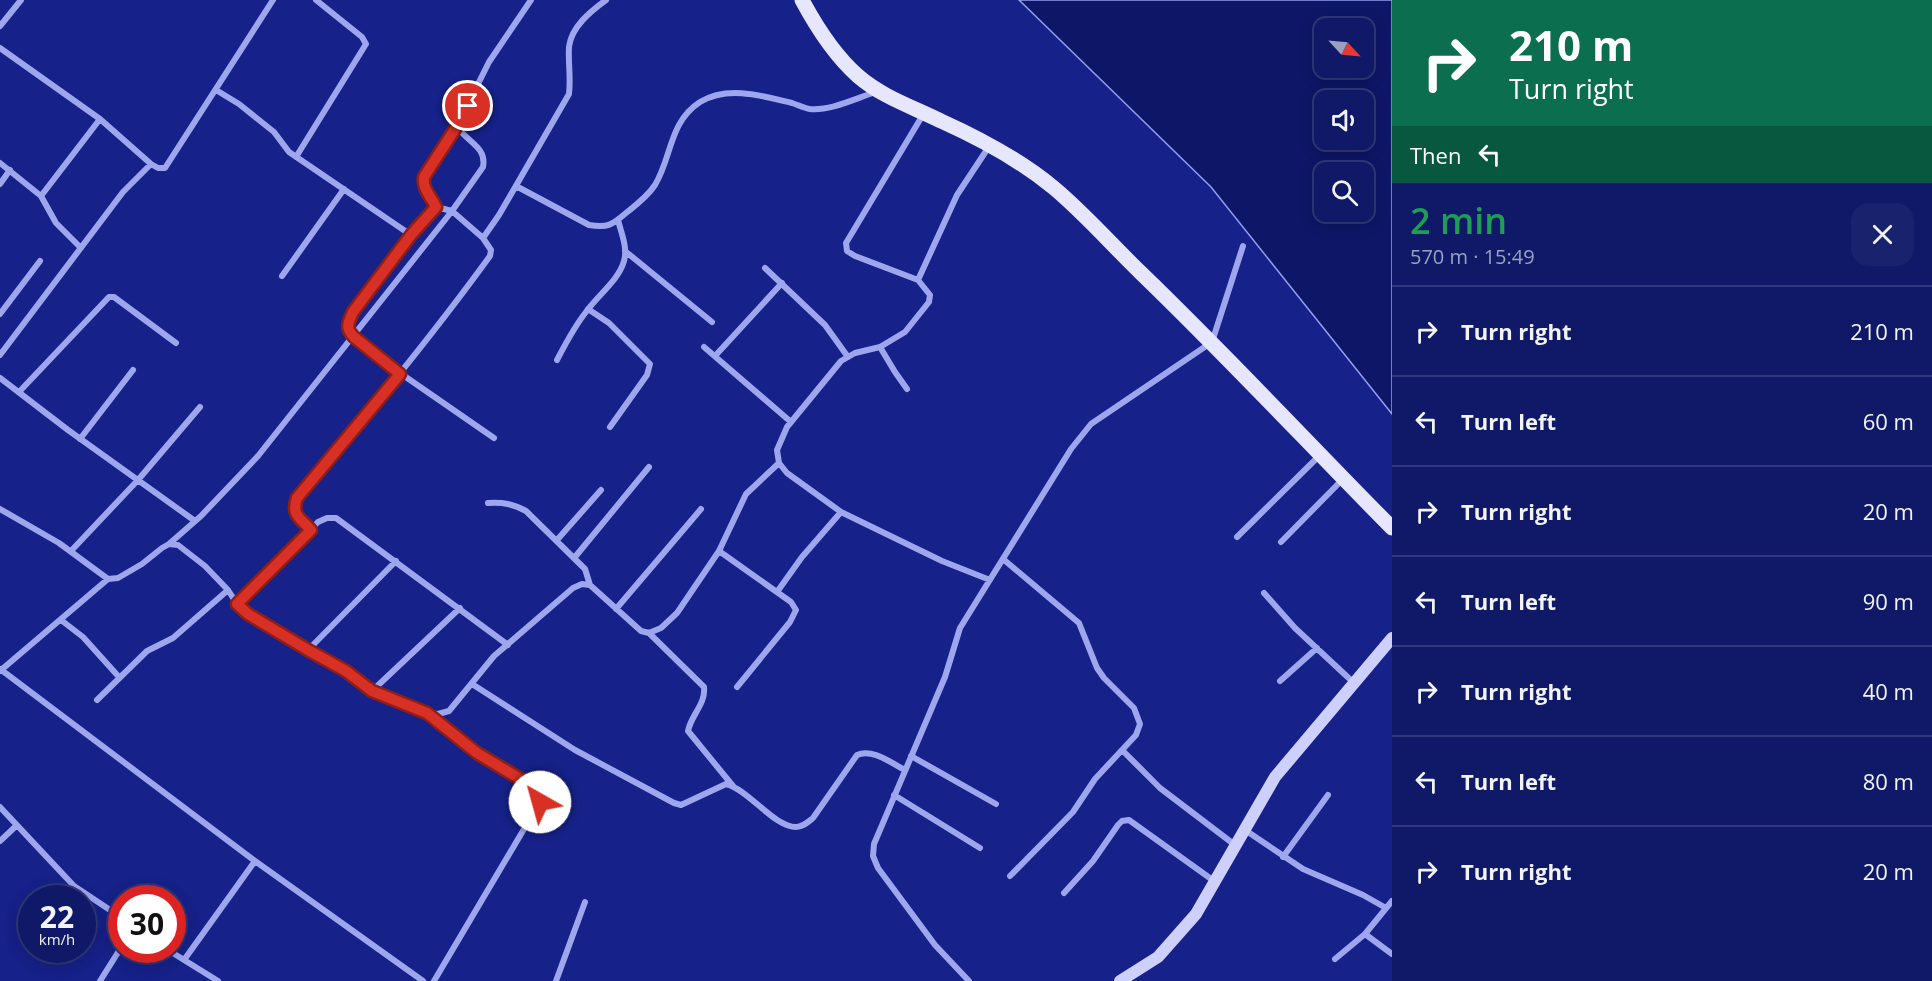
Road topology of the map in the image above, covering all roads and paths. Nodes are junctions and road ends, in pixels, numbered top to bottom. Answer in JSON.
{"nodes":[{"id":1,"x":21,"y":0,"type":"edge"},
{"id":2,"x":273,"y":0,"type":"edge"},
{"id":3,"x":316,"y":0,"type":"edge"},
{"id":4,"x":531,"y":0,"type":"edge"},
{"id":5,"x":606,"y":0,"type":"edge"},
{"id":6,"x":802,"y":0,"type":"edge"},
{"id":7,"x":0,"y":26,"type":"edge"},
{"id":8,"x":0,"y":48,"type":"edge"},
{"id":9,"x":216,"y":90,"type":"junction"},
{"id":10,"x":880,"y":91,"type":"junction"},
{"id":11,"x":925,"y":113,"type":"junction"},
{"id":12,"x":100,"y":119,"type":"junction"},
{"id":13,"x":457,"y":126,"type":"junction"},
{"id":14,"x":990,"y":145,"type":"junction"},
{"id":15,"x":296,"y":157,"type":"junction"},
{"id":16,"x":0,"y":163,"type":"edge"},
{"id":17,"x":151,"y":164,"type":"junction"},
{"id":18,"x":10,"y":170,"type":"junction"},
{"id":19,"x":0,"y":184,"type":"edge"},
{"id":20,"x":516,"y":186,"type":"junction"},
{"id":21,"x":344,"y":189,"type":"junction"},
{"id":22,"x":41,"y":196,"type":"junction"},
{"id":23,"x":436,"y":207,"type":"junction"},
{"id":24,"x":452,"y":211,"type":"junction"},
{"id":25,"x":618,"y":220,"type":"junction"},
{"id":26,"x":411,"y":235,"type":"junction"},
{"id":27,"x":483,"y":238,"type":"junction"},
{"id":28,"x":1243,"y":246,"type":"dead end"},
{"id":29,"x":81,"y":248,"type":"junction"},
{"id":30,"x":625,"y":251,"type":"junction"},
{"id":31,"x":40,"y":261,"type":"dead end"},
{"id":32,"x":765,"y":268,"type":"dead end"},
{"id":33,"x":282,"y":276,"type":"dead end"},
{"id":34,"x":918,"y":280,"type":"junction"},
{"id":35,"x":782,"y":283,"type":"junction"},
{"id":36,"x":588,"y":309,"type":"junction"},
{"id":37,"x":0,"y":314,"type":"edge"},
{"id":38,"x":712,"y":322,"type":"dead end"},
{"id":39,"x":354,"y":337,"type":"junction"},
{"id":40,"x":1212,"y":342,"type":"junction"},
{"id":41,"x":176,"y":343,"type":"dead end"},
{"id":42,"x":704,"y":347,"type":"dead end"},
{"id":43,"x":880,"y":347,"type":"junction"},
{"id":44,"x":0,"y":355,"type":"edge"},
{"id":45,"x":715,"y":356,"type":"junction"},
{"id":46,"x":848,"y":357,"type":"junction"},
{"id":47,"x":557,"y":360,"type":"dead end"},
{"id":48,"x":133,"y":370,"type":"dead end"},
{"id":49,"x":400,"y":374,"type":"junction"},
{"id":50,"x":0,"y":378,"type":"edge"},
{"id":51,"x":907,"y":389,"type":"dead end"},
{"id":52,"x":19,"y":392,"type":"junction"},
{"id":53,"x":200,"y":407,"type":"dead end"},
{"id":54,"x":791,"y":422,"type":"junction"},
{"id":55,"x":610,"y":427,"type":"dead end"},
{"id":56,"x":494,"y":438,"type":"dead end"},
{"id":57,"x":80,"y":439,"type":"junction"},
{"id":58,"x":1319,"y":455,"type":"junction"},
{"id":59,"x":779,"y":463,"type":"junction"},
{"id":60,"x":649,"y":467,"type":"dead end"},
{"id":61,"x":1343,"y":479,"type":"junction"},
{"id":62,"x":138,"y":480,"type":"junction"},
{"id":63,"x":601,"y":490,"type":"dead end"},
{"id":64,"x":488,"y":503,"type":"dead end"},
{"id":65,"x":0,"y":509,"type":"edge"},
{"id":66,"x":701,"y":509,"type":"dead end"},
{"id":67,"x":841,"y":512,"type":"junction"},
{"id":68,"x":195,"y":521,"type":"junction"},
{"id":69,"x":1392,"y":528,"type":"edge"},
{"id":70,"x":311,"y":530,"type":"junction"},
{"id":71,"x":1237,"y":537,"type":"dead end"},
{"id":72,"x":557,"y":540,"type":"junction"},
{"id":73,"x":1281,"y":542,"type":"dead end"},
{"id":74,"x":169,"y":544,"type":"junction"},
{"id":75,"x":71,"y":551,"type":"junction"},
{"id":76,"x":719,"y":551,"type":"junction"},
{"id":77,"x":575,"y":557,"type":"junction"},
{"id":78,"x":1003,"y":559,"type":"junction"},
{"id":79,"x":396,"y":561,"type":"junction"},
{"id":80,"x":108,"y":579,"type":"junction"},
{"id":81,"x":990,"y":580,"type":"junction"},
{"id":82,"x":590,"y":585,"type":"junction"},
{"id":83,"x":228,"y":590,"type":"junction"},
{"id":84,"x":777,"y":592,"type":"junction"},
{"id":85,"x":1264,"y":592,"type":"dead end"},
{"id":86,"x":237,"y":604,"type":"junction"},
{"id":87,"x":460,"y":608,"type":"junction"},
{"id":88,"x":616,"y":609,"type":"junction"},
{"id":89,"x":61,"y":620,"type":"junction"},
{"id":90,"x":649,"y":633,"type":"junction"},
{"id":91,"x":1392,"y":638,"type":"edge"},
{"id":92,"x":508,"y":645,"type":"junction"},
{"id":93,"x":1317,"y":648,"type":"junction"},
{"id":94,"x":308,"y":650,"type":"junction"},
{"id":95,"x":0,"y":670,"type":"edge"},
{"id":96,"x":119,"y":678,"type":"junction"},
{"id":97,"x":1280,"y":681,"type":"dead end"},
{"id":98,"x":1354,"y":683,"type":"junction"},
{"id":99,"x":472,"y":684,"type":"junction"},
{"id":100,"x":737,"y":687,"type":"dead end"},
{"id":101,"x":372,"y":691,"type":"junction"},
{"id":102,"x":97,"y":700,"type":"dead end"},
{"id":103,"x":427,"y":713,"type":"junction"},
{"id":104,"x":1122,"y":750,"type":"junction"},
{"id":105,"x":911,"y":756,"type":"junction"},
{"id":106,"x":905,"y":770,"type":"junction"},
{"id":107,"x":733,"y":786,"type":"junction"},
{"id":108,"x":894,"y":795,"type":"junction"},
{"id":109,"x":1328,"y":795,"type":"dead end"},
{"id":110,"x":996,"y":804,"type":"dead end"},
{"id":111,"x":0,"y":807,"type":"edge"},
{"id":112,"x":16,"y":826,"type":"junction"},
{"id":113,"x":1245,"y":829,"type":"junction"},
{"id":114,"x":0,"y":841,"type":"edge"},
{"id":115,"x":1235,"y":845,"type":"junction"},
{"id":116,"x":980,"y":848,"type":"dead end"},
{"id":117,"x":1284,"y":856,"type":"junction"},
{"id":118,"x":255,"y":861,"type":"junction"},
{"id":119,"x":1010,"y":876,"type":"dead end"},
{"id":120,"x":1215,"y":882,"type":"junction"},
{"id":121,"x":1064,"y":892,"type":"dead end"},
{"id":122,"x":1392,"y":901,"type":"edge"},
{"id":123,"x":585,"y":903,"type":"dead end"},
{"id":124,"x":1386,"y":908,"type":"junction"},
{"id":125,"x":108,"y":909,"type":"edge"},
{"id":126,"x":1365,"y":934,"type":"junction"},
{"id":127,"x":1392,"y":954,"type":"edge"},
{"id":128,"x":186,"y":957,"type":"edge"},
{"id":129,"x":1335,"y":959,"type":"dead end"},
{"id":130,"x":186,"y":961,"type":"edge"},
{"id":131,"x":111,"y":963,"type":"edge"},
{"id":132,"x":1122,"y":980,"type":"edge"},
{"id":133,"x":100,"y":981,"type":"edge"},
{"id":134,"x":219,"y":981,"type":"edge"},
{"id":135,"x":423,"y":981,"type":"edge"},
{"id":136,"x":434,"y":981,"type":"edge"},
{"id":137,"x":556,"y":981,"type":"edge"},
{"id":138,"x":969,"y":981,"type":"edge"}],
"edges":[{"from":1,"to":7,"type":"street"},
{"from":2,"to":9,"type":"street"},
{"from":3,"to":15,"type":"street"},
{"from":4,"to":13,"type":"street"},
{"from":5,"to":20,"type":"street"},
{"from":6,"to":10,"type":"main road"},
{"from":8,"to":12,"type":"street"},
{"from":9,"to":15,"type":"street"},
{"from":9,"to":17,"type":"street"},
{"from":10,"to":11,"type":"main road"},
{"from":10,"to":25,"type":"street"},
{"from":11,"to":14,"type":"main road"},
{"from":11,"to":34,"type":"street"},
{"from":12,"to":17,"type":"street"},
{"from":12,"to":22,"type":"street"},
{"from":13,"to":23,"type":"street"},
{"from":13,"to":24,"type":"street"},
{"from":14,"to":34,"type":"street"},
{"from":14,"to":40,"type":"main road"},
{"from":15,"to":21,"type":"street"},
{"from":16,"to":18,"type":"street"},
{"from":17,"to":29,"type":"street"},
{"from":18,"to":19,"type":"street"},
{"from":18,"to":22,"type":"street"},
{"from":20,"to":25,"type":"street"},
{"from":20,"to":27,"type":"street"},
{"from":21,"to":26,"type":"street"},
{"from":21,"to":33,"type":"street"},
{"from":22,"to":29,"type":"street"},
{"from":23,"to":24,"type":"street"},
{"from":23,"to":26,"type":"street"},
{"from":24,"to":27,"type":"street"},
{"from":24,"to":39,"type":"street"},
{"from":25,"to":30,"type":"street"},
{"from":26,"to":39,"type":"street"},
{"from":27,"to":49,"type":"street"},
{"from":28,"to":40,"type":"street"},
{"from":29,"to":44,"type":"street"},
{"from":30,"to":36,"type":"street"},
{"from":30,"to":38,"type":"street"},
{"from":31,"to":37,"type":"street"},
{"from":32,"to":35,"type":"street"},
{"from":34,"to":43,"type":"street"},
{"from":35,"to":45,"type":"street"},
{"from":35,"to":46,"type":"street"},
{"from":36,"to":47,"type":"street"},
{"from":36,"to":55,"type":"street"},
{"from":39,"to":49,"type":"street"},
{"from":39,"to":68,"type":"street"},
{"from":40,"to":58,"type":"main road"},
{"from":40,"to":78,"type":"street"},
{"from":41,"to":52,"type":"street"},
{"from":42,"to":45,"type":"street"},
{"from":43,"to":46,"type":"street"},
{"from":43,"to":51,"type":"street"},
{"from":45,"to":54,"type":"street"},
{"from":46,"to":54,"type":"street"},
{"from":48,"to":57,"type":"street"},
{"from":49,"to":56,"type":"street"},
{"from":49,"to":70,"type":"street"},
{"from":50,"to":52,"type":"street"},
{"from":52,"to":57,"type":"street"},
{"from":53,"to":62,"type":"street"},
{"from":54,"to":59,"type":"street"},
{"from":57,"to":62,"type":"street"},
{"from":58,"to":61,"type":"main road"},
{"from":58,"to":71,"type":"street"},
{"from":59,"to":67,"type":"street"},
{"from":59,"to":76,"type":"street"},
{"from":60,"to":77,"type":"street"},
{"from":61,"to":69,"type":"main road"},
{"from":61,"to":73,"type":"street"},
{"from":62,"to":68,"type":"street"},
{"from":62,"to":75,"type":"street"},
{"from":63,"to":72,"type":"street"},
{"from":64,"to":72,"type":"street"},
{"from":65,"to":75,"type":"street"},
{"from":66,"to":88,"type":"street"},
{"from":67,"to":81,"type":"street"},
{"from":67,"to":84,"type":"street"},
{"from":68,"to":74,"type":"street"},
{"from":70,"to":79,"type":"street"},
{"from":70,"to":86,"type":"street"},
{"from":72,"to":77,"type":"street"},
{"from":74,"to":80,"type":"street"},
{"from":74,"to":83,"type":"street"},
{"from":75,"to":80,"type":"street"},
{"from":76,"to":84,"type":"street"},
{"from":76,"to":90,"type":"street"},
{"from":77,"to":82,"type":"street"},
{"from":78,"to":81,"type":"street"},
{"from":78,"to":104,"type":"street"},
{"from":79,"to":87,"type":"street"},
{"from":79,"to":94,"type":"street"},
{"from":80,"to":89,"type":"street"},
{"from":81,"to":105,"type":"street"},
{"from":82,"to":88,"type":"street"},
{"from":82,"to":92,"type":"street"},
{"from":83,"to":86,"type":"street"},
{"from":83,"to":96,"type":"street"},
{"from":84,"to":100,"type":"street"},
{"from":85,"to":93,"type":"street"},
{"from":86,"to":94,"type":"street"},
{"from":87,"to":92,"type":"street"},
{"from":87,"to":101,"type":"street"},
{"from":88,"to":90,"type":"street"},
{"from":89,"to":95,"type":"street"},
{"from":89,"to":96,"type":"street"},
{"from":90,"to":107,"type":"street"},
{"from":91,"to":98,"type":"street"},
{"from":92,"to":99,"type":"street"},
{"from":93,"to":97,"type":"street"},
{"from":93,"to":98,"type":"street"},
{"from":94,"to":101,"type":"street"},
{"from":95,"to":118,"type":"street"},
{"from":96,"to":102,"type":"street"},
{"from":98,"to":113,"type":"street"},
{"from":99,"to":103,"type":"street"},
{"from":99,"to":107,"type":"street"},
{"from":101,"to":103,"type":"street"},
{"from":103,"to":136,"type":"street"},
{"from":104,"to":115,"type":"street"},
{"from":104,"to":119,"type":"street"},
{"from":105,"to":106,"type":"street"},
{"from":105,"to":110,"type":"street"},
{"from":106,"to":107,"type":"street"},
{"from":106,"to":108,"type":"street"},
{"from":108,"to":116,"type":"street"},
{"from":108,"to":138,"type":"street"},
{"from":109,"to":117,"type":"street"},
{"from":111,"to":112,"type":"street"},
{"from":112,"to":114,"type":"street"},
{"from":112,"to":125,"type":"street"},
{"from":113,"to":115,"type":"street"},
{"from":113,"to":117,"type":"street"},
{"from":115,"to":120,"type":"street"},
{"from":117,"to":124,"type":"street"},
{"from":118,"to":128,"type":"street"},
{"from":118,"to":135,"type":"street"},
{"from":120,"to":121,"type":"street"},
{"from":120,"to":132,"type":"street"},
{"from":122,"to":124,"type":"street"},
{"from":123,"to":137,"type":"street"},
{"from":124,"to":126,"type":"street"},
{"from":126,"to":127,"type":"street"},
{"from":126,"to":129,"type":"street"},
{"from":130,"to":134,"type":"street"},
{"from":131,"to":133,"type":"street"}]}
